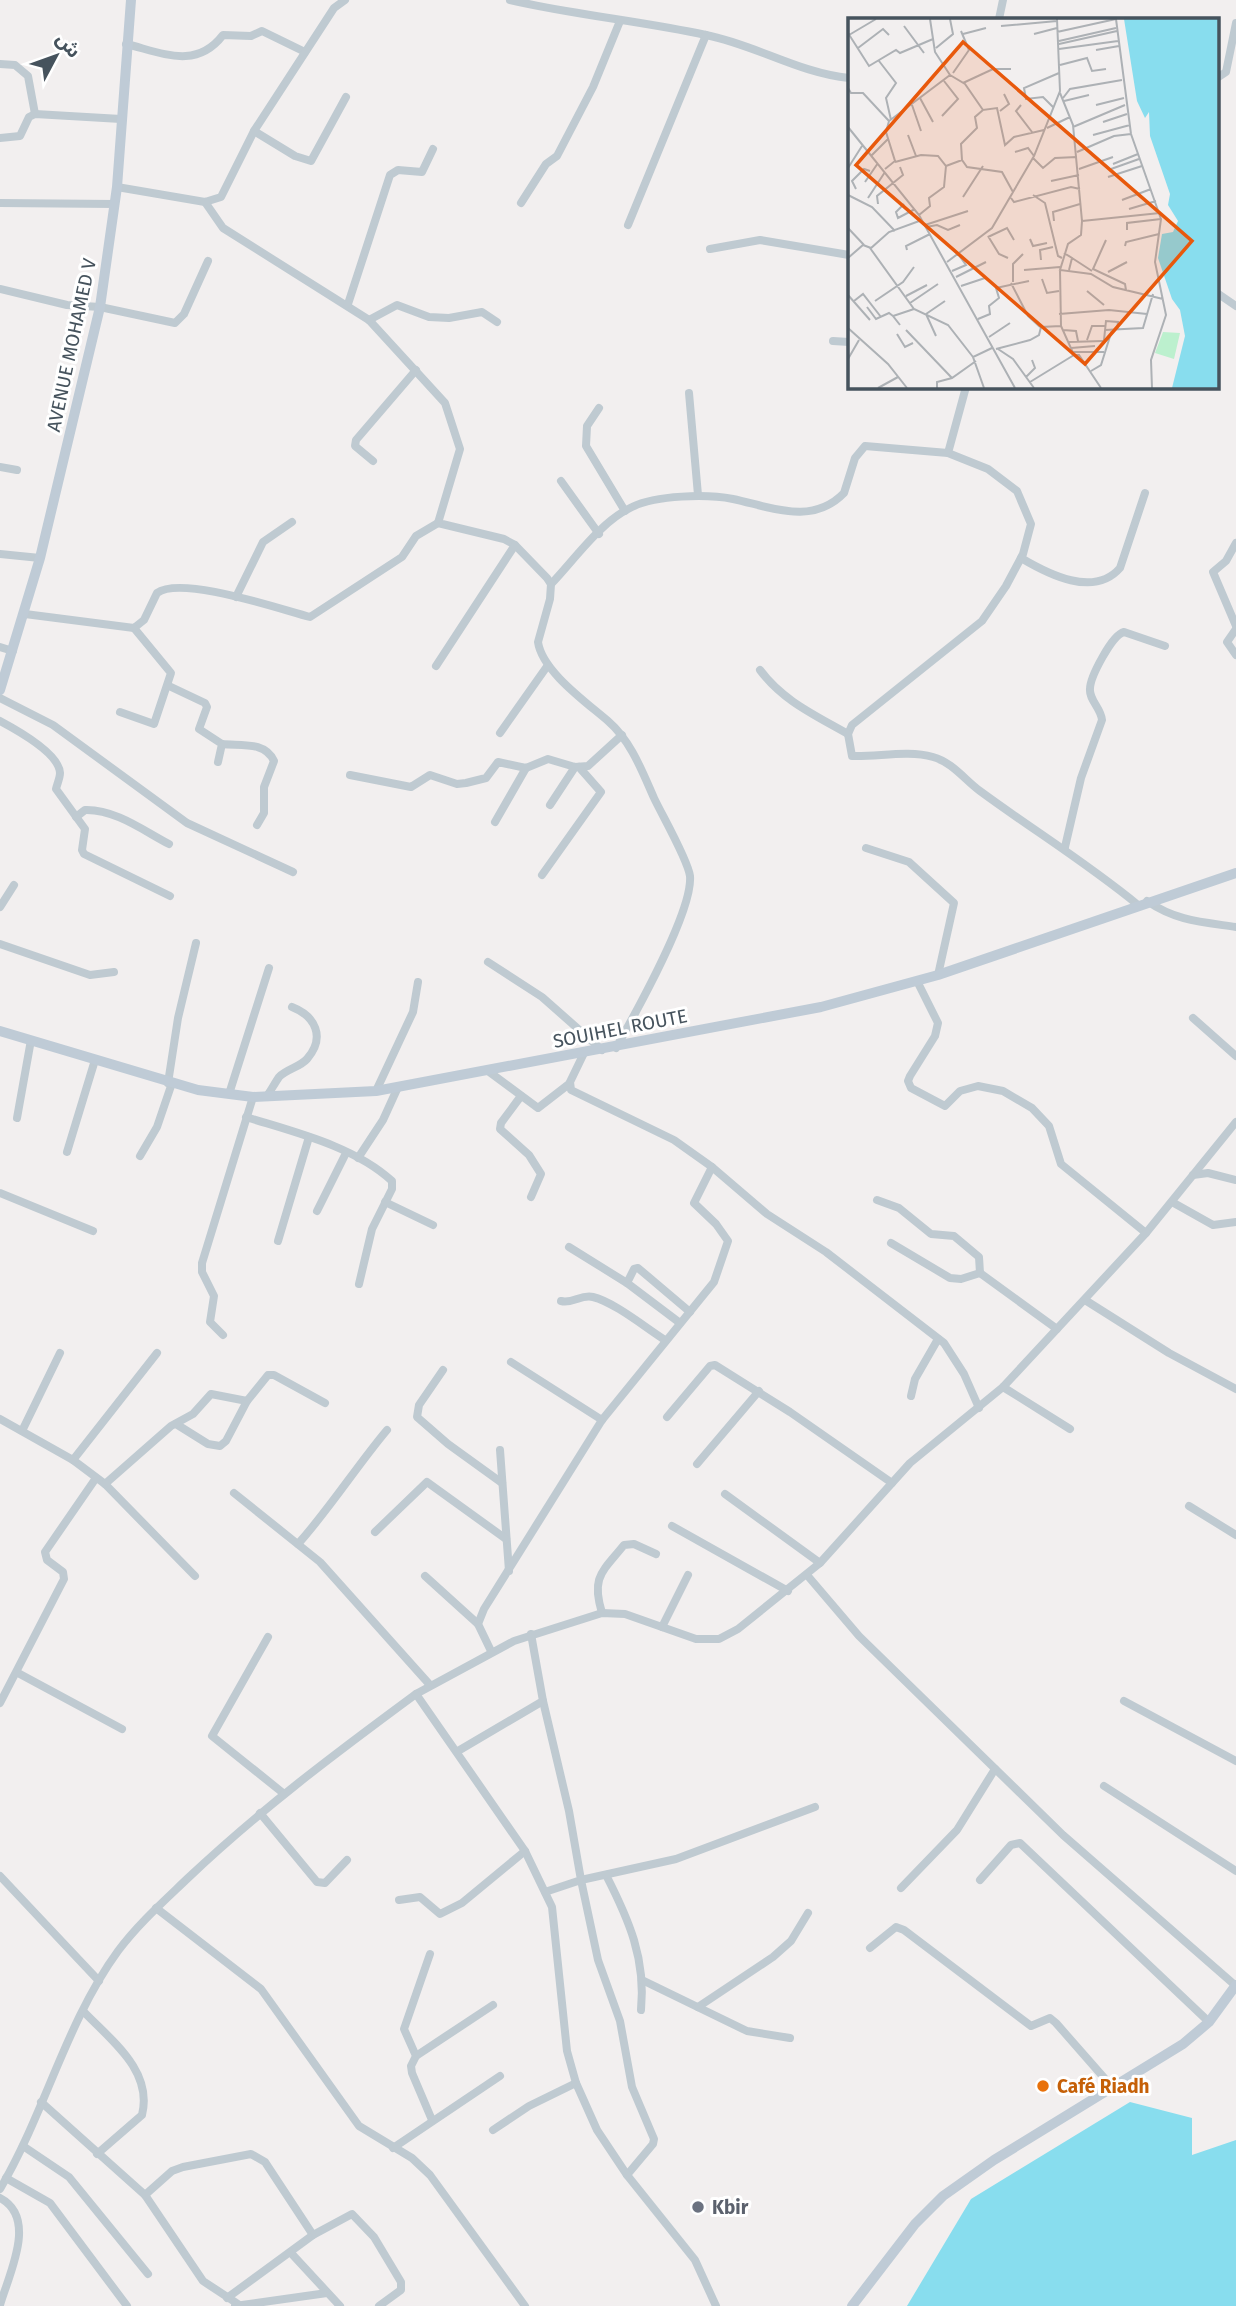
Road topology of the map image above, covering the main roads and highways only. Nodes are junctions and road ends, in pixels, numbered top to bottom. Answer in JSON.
{"nodes":[{"id":1,"x":131,"y":0,"type":"edge"},
{"id":2,"x":0,"y":690,"type":"edge"},
{"id":3,"x":1236,"y":873,"type":"edge"},
{"id":4,"x":0,"y":1031,"type":"edge"},
{"id":5,"x":1236,"y":1986,"type":"edge"},
{"id":6,"x":852,"y":2306,"type":"edge"}],
"edges":[{"from":1,"to":2,"type":"main road","name":"AVENUE MOHAMED V"},
{"from":3,"to":4,"type":"main road","name":"SOUIHEL ROUTE"},
{"from":5,"to":6,"type":"main road"}]}
